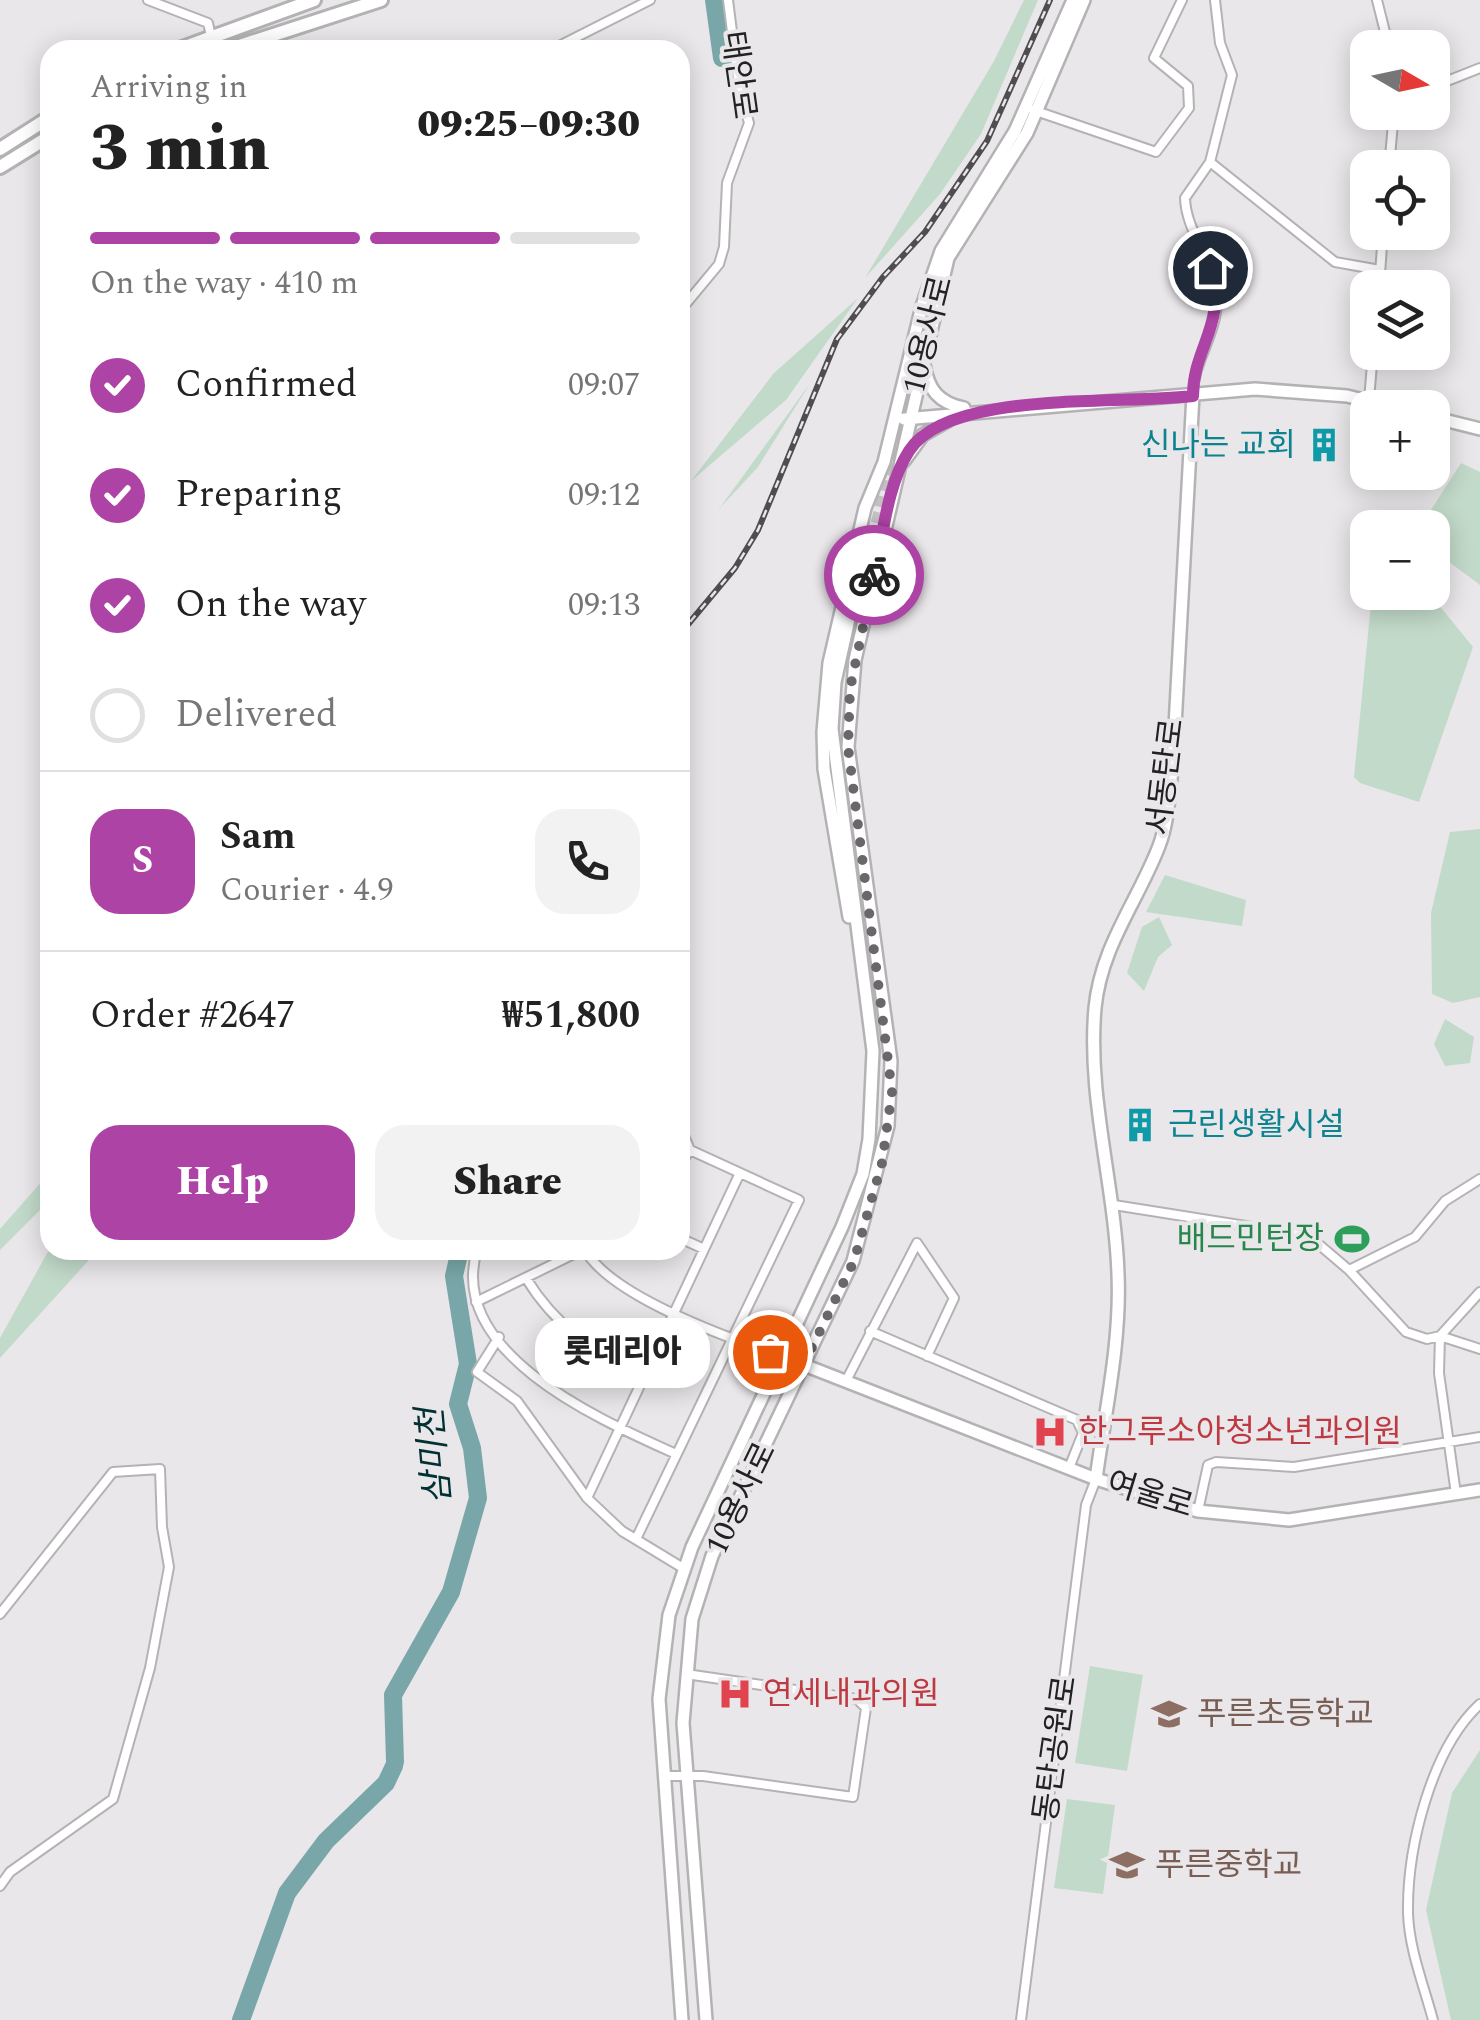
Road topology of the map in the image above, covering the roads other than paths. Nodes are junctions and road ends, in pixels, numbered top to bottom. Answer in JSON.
{"nodes":[{"id":1,"x":148,"y":0,"type":"edge"},
{"id":2,"x":314,"y":0,"type":"edge"},
{"id":3,"x":380,"y":0,"type":"edge"},
{"id":4,"x":650,"y":0,"type":"edge"},
{"id":5,"x":728,"y":0,"type":"edge"},
{"id":6,"x":1073,"y":0,"type":"edge"},
{"id":7,"x":1084,"y":0,"type":"edge"},
{"id":8,"x":1182,"y":0,"type":"edge"},
{"id":9,"x":1216,"y":0,"type":"edge"},
{"id":10,"x":1378,"y":0,"type":"edge"},
{"id":11,"x":1386,"y":30,"type":"edge"},
{"id":12,"x":261,"y":36,"type":"junction"},
{"id":13,"x":211,"y":40,"type":"edge"},
{"id":14,"x":219,"y":40,"type":"edge"},
{"id":15,"x":251,"y":40,"type":"edge"},
{"id":16,"x":256,"y":40,"type":"edge"},
{"id":17,"x":571,"y":40,"type":"edge"},
{"id":18,"x":1480,"y":68,"type":"edge"},
{"id":19,"x":1450,"y":80,"type":"edge"},
{"id":20,"x":1032,"y":110,"type":"junction"},
{"id":21,"x":40,"y":123,"type":"edge"},
{"id":22,"x":40,"y":142,"type":"edge"},
{"id":23,"x":0,"y":149,"type":"edge"},
{"id":24,"x":1210,"y":162,"type":"junction"},
{"id":25,"x":0,"y":167,"type":"edge"},
{"id":26,"x":1382,"y":250,"type":"edge"},
{"id":27,"x":1380,"y":270,"type":"joint"},
{"id":28,"x":690,"y":299,"type":"edge"},
{"id":29,"x":928,"y":335,"type":"junction"},
{"id":30,"x":1193,"y":396,"type":"junction"},
{"id":31,"x":1350,"y":398,"type":"edge"},
{"id":32,"x":974,"y":410,"type":"junction"},
{"id":33,"x":901,"y":419,"type":"junction"},
{"id":34,"x":1450,"y":422,"type":"edge"},
{"id":35,"x":1480,"y":430,"type":"edge"},
{"id":36,"x":894,"y":484,"type":"junction"},
{"id":37,"x":865,"y":508,"type":"junction"},
{"id":38,"x":888,"y":514,"type":"junction"},
{"id":39,"x":873,"y":938,"type":"junction"},
{"id":40,"x":856,"y":940,"type":"junction"},
{"id":41,"x":690,"y":1150,"type":"edge"},
{"id":42,"x":739,"y":1174,"type":"junction"},
{"id":43,"x":1480,"y":1179,"type":"edge"},
{"id":44,"x":1114,"y":1205,"type":"junction"},
{"id":45,"x":690,"y":1243,"type":"edge"},
{"id":46,"x":704,"y":1249,"type":"junction"},
{"id":47,"x":475,"y":1260,"type":"edge"},
{"id":48,"x":563,"y":1260,"type":"edge"},
{"id":49,"x":592,"y":1260,"type":"edge"},
{"id":50,"x":1350,"y":1270,"type":"junction"},
{"id":51,"x":526,"y":1278,"type":"junction"},
{"id":52,"x":1480,"y":1292,"type":"edge"},
{"id":53,"x":476,"y":1302,"type":"junction"},
{"id":54,"x":675,"y":1312,"type":"junction"},
{"id":55,"x":870,"y":1331,"type":"junction"},
{"id":56,"x":1440,"y":1336,"type":"junction"},
{"id":57,"x":498,"y":1337,"type":"junction"},
{"id":58,"x":733,"y":1337,"type":"junction"},
{"id":59,"x":1480,"y":1349,"type":"edge"},
{"id":60,"x":781,"y":1356,"type":"junction"},
{"id":61,"x":927,"y":1356,"type":"junction"},
{"id":62,"x":804,"y":1364,"type":"junction"},
{"id":63,"x":645,"y":1376,"type":"junction"},
{"id":64,"x":847,"y":1379,"type":"junction"},
{"id":65,"x":620,"y":1428,"type":"junction"},
{"id":66,"x":1480,"y":1437,"type":"edge"},
{"id":67,"x":1450,"y":1443,"type":"junction"},
{"id":68,"x":676,"y":1454,"type":"junction"},
{"id":69,"x":1069,"y":1468,"type":"junction"},
{"id":70,"x":1096,"y":1479,"type":"junction"},
{"id":71,"x":1480,"y":1490,"type":"edge"},
{"id":72,"x":1456,"y":1494,"type":"junction"},
{"id":73,"x":587,"y":1498,"type":"junction"},
{"id":74,"x":1198,"y":1511,"type":"junction"},
{"id":75,"x":636,"y":1539,"type":"junction"},
{"id":76,"x":684,"y":1568,"type":"junction"},
{"id":77,"x":0,"y":1614,"type":"edge"},
{"id":78,"x":684,"y":1674,"type":"junction"},
{"id":79,"x":1480,"y":1704,"type":"edge"},
{"id":80,"x":664,"y":1776,"type":"junction"},
{"id":81,"x":687,"y":1776,"type":"junction"},
{"id":82,"x":0,"y":1886,"type":"edge"},
{"id":83,"x":682,"y":2020,"type":"edge"},
{"id":84,"x":706,"y":2020,"type":"edge"},
{"id":85,"x":1020,"y":2020,"type":"edge"},
{"id":86,"x":1433,"y":2020,"type":"edge"}],
"edges":[{"from":1,"to":13,"type":"street"},
{"from":2,"to":14,"type":"main road"},
{"from":3,"to":12,"type":"main road"},
{"from":4,"to":17,"type":"street"},
{"from":5,"to":28,"type":"street","name":"태안로"},
{"from":6,"to":20,"type":"street","name":"10용사로"},
{"from":7,"to":20,"type":"street","name":"10용사로"},
{"from":8,"to":20,"type":"street"},
{"from":9,"to":24,"type":"street"},
{"from":10,"to":11,"type":"street"},
{"from":12,"to":15,"type":"main road"},
{"from":12,"to":16,"type":"main road"},
{"from":18,"to":19,"type":"street"},
{"from":20,"to":29,"type":"street","name":"10용사로"},
{"from":20,"to":33,"type":"street","name":"10용사로"},
{"from":21,"to":23,"type":"main road"},
{"from":22,"to":25,"type":"main road"},
{"from":24,"to":27,"type":"street"},
{"from":24,"to":30,"type":"street"},
{"from":26,"to":27,"type":"street"},
{"from":29,"to":32,"type":"street"},
{"from":29,"to":33,"type":"street","name":"10용사로"},
{"from":30,"to":31,"type":"street"},
{"from":30,"to":32,"type":"street"},
{"from":30,"to":44,"type":"street","name":"서동탄로"},
{"from":32,"to":33,"type":"street"},
{"from":32,"to":36,"type":"street"},
{"from":33,"to":36,"type":"street","name":"10용사로"},
{"from":33,"to":37,"type":"street","name":"10용사로"},
{"from":34,"to":35,"type":"street"},
{"from":36,"to":38,"type":"street","name":"10용사로"},
{"from":37,"to":38,"type":"street"},
{"from":37,"to":40,"type":"street","name":"10용사로"},
{"from":38,"to":39,"type":"street","name":"10용사로"},
{"from":39,"to":40,"type":"street","name":"10용사로"},
{"from":39,"to":62,"type":"street","name":"10용사로"},
{"from":40,"to":60,"type":"street","name":"10용사로"},
{"from":41,"to":42,"type":"street"},
{"from":42,"to":46,"type":"street"},
{"from":42,"to":58,"type":"street"},
{"from":43,"to":50,"type":"street"},
{"from":44,"to":50,"type":"street"},
{"from":44,"to":70,"type":"street","name":"서동탄로"},
{"from":45,"to":46,"type":"street"},
{"from":46,"to":54,"type":"street"},
{"from":47,"to":53,"type":"street"},
{"from":48,"to":51,"type":"street"},
{"from":49,"to":54,"type":"street"},
{"from":50,"to":56,"type":"street"},
{"from":51,"to":53,"type":"street"},
{"from":51,"to":63,"type":"street"},
{"from":52,"to":56,"type":"street"},
{"from":53,"to":57,"type":"street"},
{"from":54,"to":58,"type":"street"},
{"from":54,"to":63,"type":"street"},
{"from":55,"to":61,"type":"street"},
{"from":55,"to":61,"type":"street"},
{"from":55,"to":64,"type":"street"},
{"from":56,"to":59,"type":"street"},
{"from":56,"to":67,"type":"street"},
{"from":57,"to":65,"type":"street"},
{"from":57,"to":73,"type":"street","name":"10용사로"},
{"from":58,"to":60,"type":"street"},
{"from":58,"to":68,"type":"street"},
{"from":60,"to":62,"type":"street","name":"여울로"},
{"from":60,"to":76,"type":"street","name":"10용사로"},
{"from":61,"to":69,"type":"street"},
{"from":62,"to":64,"type":"street","name":"여울로"},
{"from":62,"to":78,"type":"street","name":"10용사로"},
{"from":63,"to":65,"type":"street"},
{"from":64,"to":69,"type":"street","name":"여울로"},
{"from":65,"to":68,"type":"street"},
{"from":65,"to":73,"type":"street"},
{"from":66,"to":67,"type":"street"},
{"from":67,"to":72,"type":"street"},
{"from":67,"to":74,"type":"street"},
{"from":68,"to":75,"type":"street"},
{"from":69,"to":70,"type":"street","name":"여울로"},
{"from":70,"to":74,"type":"street","name":"여울로"},
{"from":70,"to":85,"type":"street","name":"동탄공원로"},
{"from":71,"to":72,"type":"street","name":"여울로"},
{"from":72,"to":74,"type":"street","name":"여울로"},
{"from":73,"to":75,"type":"street","name":"10용사로"},
{"from":75,"to":76,"type":"street","name":"10용사로"},
{"from":76,"to":80,"type":"street","name":"10용사로"},
{"from":77,"to":82,"type":"street"},
{"from":78,"to":81,"type":"street","name":"10용사로"},
{"from":78,"to":81,"type":"street"},
{"from":79,"to":86,"type":"street"},
{"from":80,"to":81,"type":"street"},
{"from":80,"to":83,"type":"street","name":"10용사로"},
{"from":81,"to":84,"type":"street","name":"10용사로"}]}
